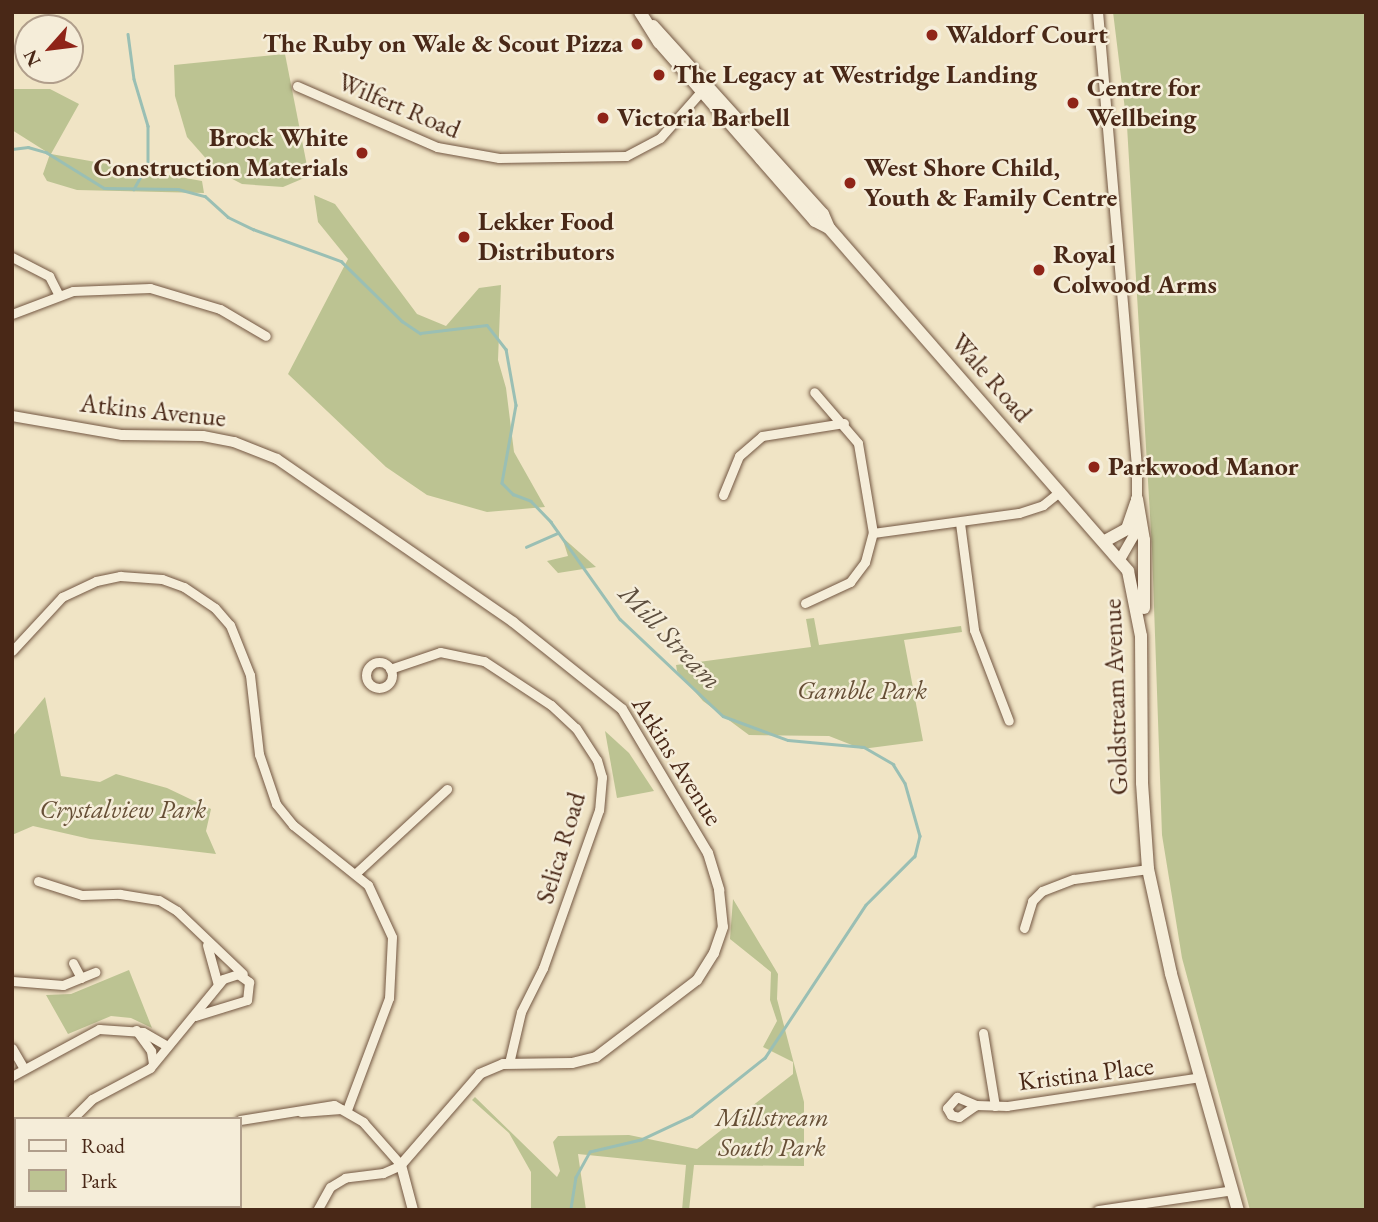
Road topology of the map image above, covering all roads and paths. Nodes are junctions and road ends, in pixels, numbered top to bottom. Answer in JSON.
{"nodes":[{"id":1,"x":1098,"y":12,"type":"edge"},
{"id":2,"x":645,"y":17,"type":"edge"},
{"id":3,"x":297,"y":86,"type":"dead end"},
{"id":4,"x":705,"y":87,"type":"junction"},
{"id":5,"x":12,"y":257,"type":"edge"},
{"id":6,"x":58,"y":294,"type":"junction"},
{"id":7,"x":12,"y":314,"type":"edge"},
{"id":8,"x":266,"y":336,"type":"dead end"},
{"id":9,"x":814,"y":392,"type":"dead end"},
{"id":10,"x":12,"y":416,"type":"edge"},
{"id":11,"x":844,"y":423,"type":"junction"},
{"id":12,"x":1060,"y":491,"type":"junction"},
{"id":13,"x":723,"y":495,"type":"dead end"},
{"id":14,"x":1137,"y":499,"type":"junction"},
{"id":15,"x":960,"y":523,"type":"junction"},
{"id":16,"x":873,"y":533,"type":"junction"},
{"id":17,"x":1105,"y":541,"type":"junction"},
{"id":18,"x":1120,"y":559,"type":"junction"},
{"id":19,"x":805,"y":603,"type":"dead end"},
{"id":20,"x":1141,"y":636,"type":"junction"},
{"id":21,"x":12,"y":651,"type":"edge"},
{"id":22,"x":390,"y":669,"type":"dead end"},
{"id":23,"x":1009,"y":721,"type":"dead end"},
{"id":24,"x":447,"y":789,"type":"dead end"},
{"id":25,"x":1148,"y":869,"type":"junction"},
{"id":26,"x":356,"y":873,"type":"junction"},
{"id":27,"x":38,"y":881,"type":"dead end"},
{"id":28,"x":1024,"y":928,"type":"dead end"},
{"id":29,"x":203,"y":937,"type":"junction"},
{"id":30,"x":73,"y":963,"type":"dead end"},
{"id":31,"x":96,"y":972,"type":"dead end"},
{"id":32,"x":245,"y":976,"type":"junction"},
{"id":33,"x":81,"y":978,"type":"junction"},
{"id":34,"x":12,"y":981,"type":"edge"},
{"id":35,"x":218,"y":985,"type":"junction"},
{"id":36,"x":195,"y":1016,"type":"junction"},
{"id":37,"x":136,"y":1030,"type":"junction"},
{"id":38,"x":983,"y":1033,"type":"dead end"},
{"id":39,"x":167,"y":1046,"type":"junction"},
{"id":40,"x":12,"y":1048,"type":"edge"},
{"id":41,"x":153,"y":1063,"type":"junction"},
{"id":42,"x":509,"y":1063,"type":"junction"},
{"id":43,"x":24,"y":1069,"type":"junction"},
{"id":44,"x":12,"y":1076,"type":"edge"},
{"id":45,"x":1201,"y":1077,"type":"junction"},
{"id":46,"x":976,"y":1105,"type":"dead end"},
{"id":47,"x":995,"y":1106,"type":"junction"},
{"id":48,"x":344,"y":1109,"type":"junction"},
{"id":49,"x":74,"y":1117,"type":"edge"},
{"id":50,"x":242,"y":1120,"type":"edge"},
{"id":51,"x":401,"y":1165,"type":"junction"},
{"id":52,"x":1233,"y":1190,"type":"junction"},
{"id":53,"x":317,"y":1210,"type":"edge"},
{"id":54,"x":413,"y":1210,"type":"edge"},
{"id":55,"x":1098,"y":1210,"type":"edge"},
{"id":56,"x":1238,"y":1210,"type":"edge"}],
"edges":[{"from":1,"to":14,"type":"street"},
{"from":2,"to":4,"type":"main road","name":"Wale Road"},
{"from":3,"to":4,"type":"street","name":"Wilfert Road"},
{"from":4,"to":12,"type":"main road","name":"Wale Road"},
{"from":5,"to":6,"type":"street"},
{"from":6,"to":7,"type":"street"},
{"from":6,"to":8,"type":"street"},
{"from":9,"to":11,"type":"street"},
{"from":10,"to":42,"type":"street","name":"Atkins Avenue"},
{"from":11,"to":13,"type":"street"},
{"from":11,"to":16,"type":"street"},
{"from":12,"to":15,"type":"street"},
{"from":12,"to":17,"type":"main road","name":"Wale Road"},
{"from":14,"to":17,"type":"main road"},
{"from":14,"to":18,"type":"street"},
{"from":14,"to":20,"type":"main road"},
{"from":15,"to":16,"type":"street"},
{"from":15,"to":23,"type":"street"},
{"from":16,"to":19,"type":"street"},
{"from":17,"to":18,"type":"main road","name":"Wale Road"},
{"from":18,"to":20,"type":"main road","name":"Goldstream Avenue"},
{"from":20,"to":25,"type":"main road","name":"Goldstream Avenue"},
{"from":21,"to":26,"type":"street"},
{"from":22,"to":42,"type":"street","name":"Selica Road"},
{"from":24,"to":26,"type":"street"},
{"from":25,"to":28,"type":"street"},
{"from":25,"to":45,"type":"main road","name":"Goldstream Avenue"},
{"from":26,"to":48,"type":"street"},
{"from":27,"to":29,"type":"street"},
{"from":29,"to":32,"type":"street"},
{"from":29,"to":35,"type":"street"},
{"from":30,"to":33,"type":"street"},
{"from":31,"to":33,"type":"street"},
{"from":32,"to":35,"type":"street"},
{"from":32,"to":36,"type":"street"},
{"from":33,"to":34,"type":"street"},
{"from":35,"to":36,"type":"street"},
{"from":36,"to":39,"type":"street"},
{"from":37,"to":39,"type":"street"},
{"from":37,"to":41,"type":"street"},
{"from":37,"to":43,"type":"street"},
{"from":38,"to":47,"type":"street"},
{"from":39,"to":41,"type":"street"},
{"from":40,"to":43,"type":"street"},
{"from":41,"to":49,"type":"street"},
{"from":42,"to":51,"type":"street","name":"Atkins Avenue"},
{"from":43,"to":44,"type":"street"},
{"from":45,"to":47,"type":"street","name":"Kristina Place"},
{"from":45,"to":52,"type":"main road","name":"Goldstream Avenue"},
{"from":46,"to":47,"type":"street","name":"Kristina Place"},
{"from":48,"to":50,"type":"street"},
{"from":48,"to":51,"type":"street"},
{"from":51,"to":53,"type":"street"},
{"from":51,"to":54,"type":"street"},
{"from":52,"to":55,"type":"street"},
{"from":52,"to":56,"type":"main road","name":"Goldstream Avenue"}]}
